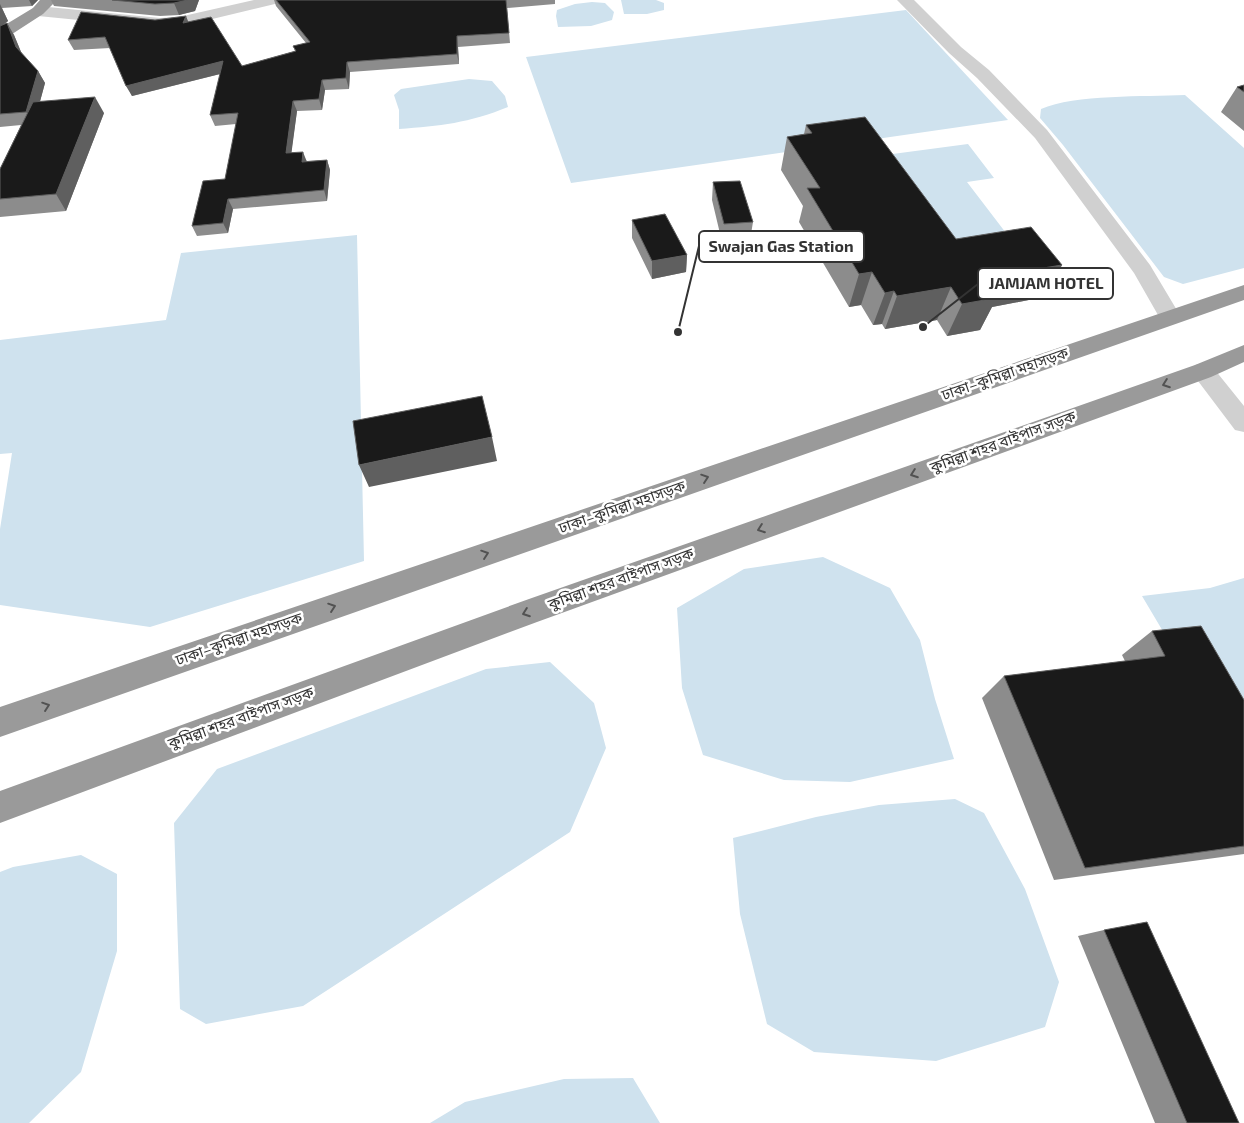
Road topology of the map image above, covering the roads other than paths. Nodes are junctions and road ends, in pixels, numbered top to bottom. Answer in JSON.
{"nodes":[{"id":1,"x":49,"y":0,"type":"edge"},
{"id":2,"x":274,"y":0,"type":"edge"},
{"id":3,"x":905,"y":0,"type":"edge"},
{"id":4,"x":38,"y":11,"type":"junction"},
{"id":5,"x":0,"y":35,"type":"edge"},
{"id":6,"x":1244,"y":292,"type":"edge"},
{"id":7,"x":1170,"y":317,"type":"junction"},
{"id":8,"x":1244,"y":353,"type":"edge"},
{"id":9,"x":1203,"y":371,"type":"junction"},
{"id":10,"x":1244,"y":423,"type":"edge"},
{"id":11,"x":0,"y":722,"type":"edge"},
{"id":12,"x":0,"y":807,"type":"edge"}],
"edges":[{"from":1,"to":4,"type":"highway"},
{"from":2,"to":4,"type":"street"},
{"from":3,"to":7,"type":"street"},
{"from":4,"to":5,"type":"highway"},
{"from":6,"to":7,"type":"highway","name":"ঢাকা–কুমিল্লা মহাসড়ক"},
{"from":11,"to":7,"type":"highway","name":"ঢাকা–কুমিল্লা মহাসড়ক","one_way":true},
{"from":8,"to":9,"type":"highway","name":"কুমিল্লা শহর বাইপাস সড়ক"},
{"from":9,"to":10,"type":"street"},
{"from":9,"to":12,"type":"highway","name":"কুমিল্লা শহর বাইপাস সড়ক","one_way":true}]}
